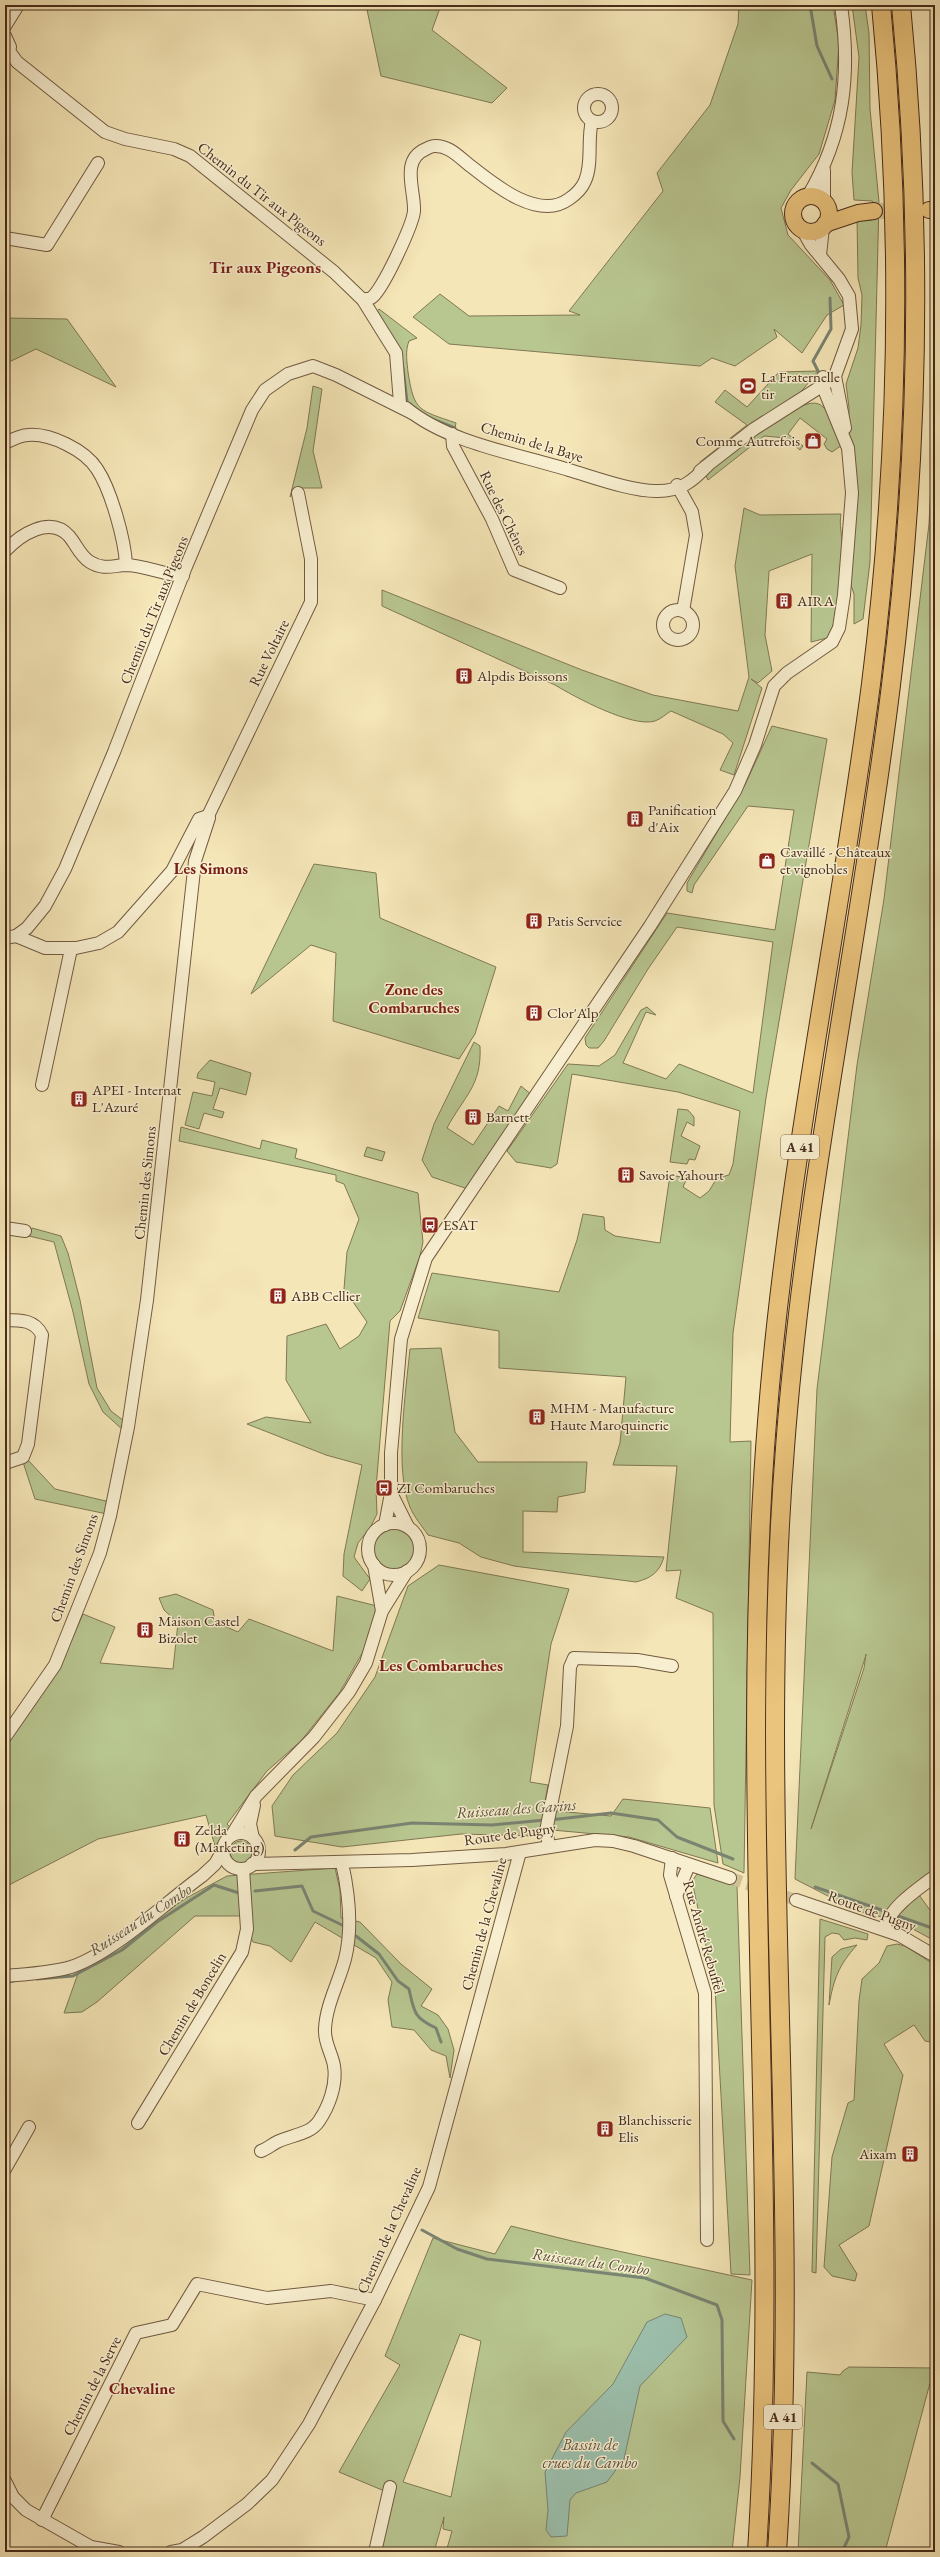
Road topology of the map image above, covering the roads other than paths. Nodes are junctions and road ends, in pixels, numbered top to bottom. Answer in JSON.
{"nodes":[{"id":1,"x":18,"y":5,"type":"edge"},
{"id":2,"x":841,"y":5,"type":"edge"},
{"id":3,"x":881,"y":5,"type":"edge"},
{"id":4,"x":901,"y":5,"type":"edge"},
{"id":5,"x":5,"y":26,"type":"edge"},
{"id":6,"x":5,"y":36,"type":"edge"},
{"id":7,"x":7,"y":56,"type":"edge"},
{"id":8,"x":592,"y":122,"type":"dead end"},
{"id":9,"x":98,"y":163,"type":"dead end"},
{"id":10,"x":824,"y":169,"type":"junction"},
{"id":11,"x":808,"y":196,"type":"junction"},
{"id":12,"x":825,"y":203,"type":"junction"},
{"id":13,"x":824,"y":225,"type":"junction"},
{"id":14,"x":802,"y":229,"type":"junction"},
{"id":15,"x":5,"y":238,"type":"edge"},
{"id":16,"x":820,"y":255,"type":"junction"},
{"id":17,"x":362,"y":300,"type":"junction"},
{"id":18,"x":827,"y":380,"type":"junction"},
{"id":19,"x":395,"y":402,"type":"junction"},
{"id":20,"x":454,"y":439,"type":"junction"},
{"id":21,"x":5,"y":444,"type":"edge"},
{"id":22,"x":680,"y":486,"type":"junction"},
{"id":23,"x":298,"y":493,"type":"dead end"},
{"id":24,"x":5,"y":551,"type":"edge"},
{"id":25,"x":126,"y":565,"type":"junction"},
{"id":26,"x":181,"y":580,"type":"junction"},
{"id":27,"x":560,"y":588,"type":"dead end"},
{"id":28,"x":682,"y":611,"type":"dead end"},
{"id":29,"x":208,"y":816,"type":"junction"},
{"id":30,"x":27,"y":928,"type":"junction"},
{"id":31,"x":11,"y":937,"type":"edge"},
{"id":32,"x":40,"y":946,"type":"junction"},
{"id":33,"x":71,"y":948,"type":"junction"},
{"id":34,"x":42,"y":1085,"type":"dead end"},
{"id":35,"x":5,"y":1228,"type":"edge"},
{"id":36,"x":24,"y":1231,"type":"dead end"},
{"id":37,"x":5,"y":1320,"type":"edge"},
{"id":38,"x":5,"y":1464,"type":"edge"},
{"id":39,"x":391,"y":1493,"type":"junction"},
{"id":40,"x":385,"y":1525,"type":"junction"},
{"id":41,"x":408,"y":1527,"type":"junction"},
{"id":42,"x":374,"y":1565,"type":"junction"},
{"id":43,"x":407,"y":1572,"type":"junction"},
{"id":44,"x":382,"y":1611,"type":"junction"},
{"id":45,"x":672,"y":1666,"type":"dead end"},
{"id":46,"x":5,"y":1737,"type":"edge"},
{"id":47,"x":256,"y":1796,"type":"junction"},
{"id":48,"x":232,"y":1835,"type":"junction"},
{"id":49,"x":256,"y":1843,"type":"junction"},
{"id":50,"x":549,"y":1846,"type":"junction"},
{"id":51,"x":222,"y":1852,"type":"junction"},
{"id":52,"x":520,"y":1852,"type":"junction"},
{"id":53,"x":672,"y":1858,"type":"junction"},
{"id":54,"x":289,"y":1862,"type":"junction"},
{"id":55,"x":342,"y":1863,"type":"junction"},
{"id":56,"x":689,"y":1865,"type":"junction"},
{"id":57,"x":243,"y":1867,"type":"junction"},
{"id":58,"x":202,"y":1876,"type":"junction"},
{"id":59,"x":935,"y":1876,"type":"edge"},
{"id":60,"x":730,"y":1878,"type":"tunnel mouth"},
{"id":61,"x":676,"y":1896,"type":"junction"},
{"id":62,"x":796,"y":1900,"type":"tunnel mouth"},
{"id":63,"x":883,"y":1930,"type":"junction"},
{"id":64,"x":935,"y":1956,"type":"edge"},
{"id":65,"x":5,"y":1976,"type":"edge"},
{"id":66,"x":138,"y":2123,"type":"dead end"},
{"id":67,"x":29,"y":2126,"type":"dead end"},
{"id":68,"x":261,"y":2151,"type":"dead end"},
{"id":69,"x":5,"y":2169,"type":"edge"},
{"id":70,"x":707,"y":2240,"type":"dead end"},
{"id":71,"x":375,"y":2300,"type":"junction"},
{"id":72,"x":5,"y":2481,"type":"edge"},
{"id":73,"x":390,"y":2487,"type":"dead end"},
{"id":74,"x":42,"y":2520,"type":"junction"},
{"id":75,"x":93,"y":2550,"type":"edge"},
{"id":76,"x":119,"y":2552,"type":"edge"},
{"id":77,"x":171,"y":2552,"type":"edge"},
{"id":78,"x":375,"y":2552,"type":"edge"},
{"id":79,"x":757,"y":2552,"type":"edge"},
{"id":80,"x":777,"y":2552,"type":"edge"}],
"edges":[{"from":1,"to":5,"type":"street"},
{"from":2,"to":10,"type":"street"},
{"from":3,"to":79,"type":"highway","number":"A 41"},
{"from":4,"to":80,"type":"highway","number":"A 41"},
{"from":6,"to":7,"type":"street"},
{"from":7,"to":17,"type":"street","name":"Chemin du Tir aux Pigeons"},
{"from":8,"to":17,"type":"street"},
{"from":9,"to":15,"type":"street"},
{"from":10,"to":11,"type":"street"},
{"from":10,"to":12,"type":"street"},
{"from":11,"to":12,"type":"main road"},
{"from":11,"to":14,"type":"main road"},
{"from":12,"to":13,"type":"main road"},
{"from":12,"to":13,"type":"main road"},
{"from":13,"to":14,"type":"main road"},
{"from":13,"to":16,"type":"street"},
{"from":14,"to":16,"type":"street"},
{"from":16,"to":18,"type":"street"},
{"from":17,"to":19,"type":"street","name":"Chemin du Tir aux Pigeons"},
{"from":18,"to":22,"type":"street"},
{"from":18,"to":39,"type":"street"},
{"from":19,"to":20,"type":"street","name":"Chemin de la Baye"},
{"from":19,"to":26,"type":"street","name":"Chemin du Tir aux Pigeons"},
{"from":20,"to":22,"type":"street","name":"Chemin de la Baye"},
{"from":20,"to":27,"type":"street","name":"Rue des Chênes"},
{"from":21,"to":25,"type":"street"},
{"from":22,"to":28,"type":"street"},
{"from":23,"to":29,"type":"street","name":"Rue Voltaire"},
{"from":24,"to":25,"type":"street"},
{"from":25,"to":26,"type":"street"},
{"from":26,"to":30,"type":"street","name":"Chemin du Tir aux Pigeons"},
{"from":29,"to":33,"type":"street"},
{"from":29,"to":46,"type":"street","name":"Chemin des Simons"},
{"from":30,"to":31,"type":"street","name":"Chemin du Tir aux Pigeons"},
{"from":30,"to":32,"type":"street"},
{"from":31,"to":32,"type":"street"},
{"from":32,"to":33,"type":"street"},
{"from":33,"to":34,"type":"street"},
{"from":35,"to":36,"type":"street"},
{"from":37,"to":38,"type":"street"},
{"from":39,"to":40,"type":"street"},
{"from":39,"to":41,"type":"street"},
{"from":40,"to":41,"type":"street"},
{"from":40,"to":42,"type":"street"},
{"from":41,"to":43,"type":"street"},
{"from":42,"to":43,"type":"street"},
{"from":42,"to":44,"type":"street"},
{"from":43,"to":44,"type":"street"},
{"from":44,"to":47,"type":"street"},
{"from":45,"to":50,"type":"street"},
{"from":47,"to":48,"type":"street"},
{"from":47,"to":49,"type":"street"},
{"from":48,"to":49,"type":"street"},
{"from":48,"to":51,"type":"street"},
{"from":49,"to":54,"type":"street","name":"Route de Pugny"},
{"from":49,"to":57,"type":"street"},
{"from":50,"to":52,"type":"street","name":"Route de Pugny"},
{"from":50,"to":53,"type":"street","name":"Route de Pugny"},
{"from":51,"to":57,"type":"street"},
{"from":51,"to":58,"type":"street","name":"Route de Pugny"},
{"from":52,"to":55,"type":"street","name":"Route de Pugny"},
{"from":52,"to":71,"type":"street","name":"Chemin de la Chevaline"},
{"from":53,"to":56,"type":"street","name":"Route de Pugny"},
{"from":53,"to":61,"type":"street","name":"Rue André Rebuffel"},
{"from":54,"to":55,"type":"street","name":"Route de Pugny"},
{"from":54,"to":57,"type":"street","name":"Route de Pugny"},
{"from":55,"to":68,"type":"street"},
{"from":56,"to":60,"type":"street","name":"Route de Pugny"},
{"from":56,"to":61,"type":"street"},
{"from":57,"to":58,"type":"street","name":"Route de Pugny"},
{"from":57,"to":66,"type":"street","name":"Chemin de Boncelin"},
{"from":58,"to":65,"type":"street","name":"Route de Pugny"},
{"from":59,"to":63,"type":"street"},
{"from":61,"to":70,"type":"street","name":"Rue André Rebuffel"},
{"from":62,"to":63,"type":"street","name":"Route de Pugny"},
{"from":63,"to":64,"type":"street","name":"Route de Pugny"},
{"from":67,"to":69,"type":"street"},
{"from":71,"to":74,"type":"street","name":"Chemin de la Serve"},
{"from":71,"to":77,"type":"street","name":"Chemin de la Chevaline"},
{"from":72,"to":74,"type":"street"},
{"from":73,"to":78,"type":"street"},
{"from":74,"to":75,"type":"street"},
{"from":75,"to":76,"type":"street"}]}
